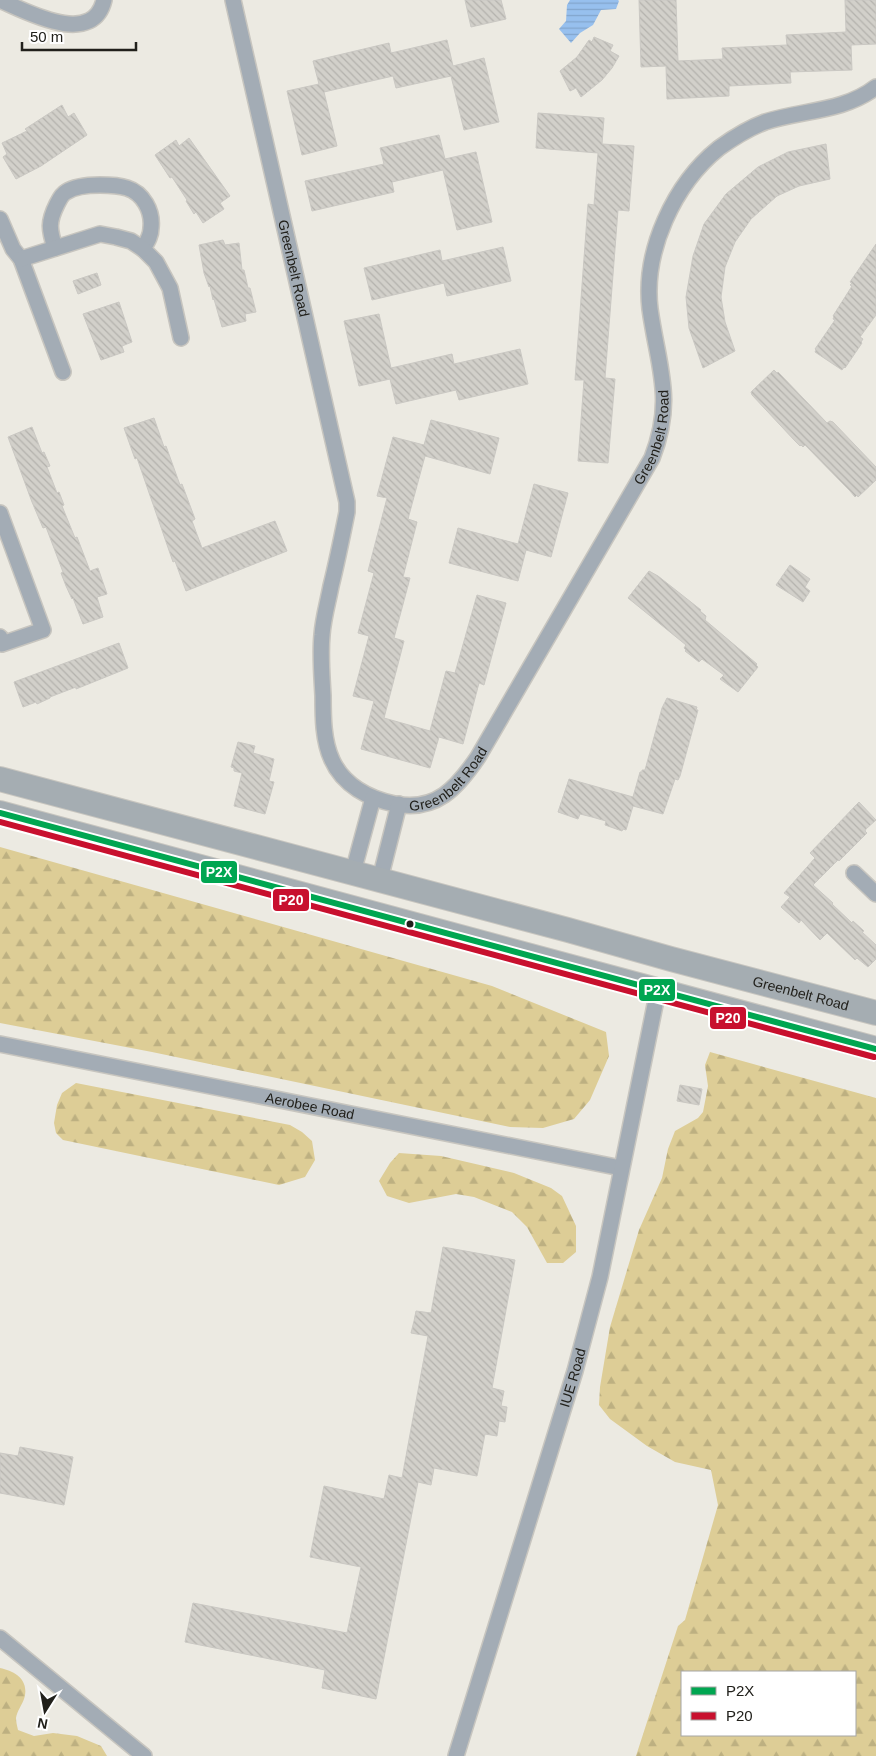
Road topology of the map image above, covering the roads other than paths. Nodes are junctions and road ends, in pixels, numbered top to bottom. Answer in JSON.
{"nodes":[{"id":1,"x":104,"y":0,"type":"edge"},
{"id":2,"x":233,"y":0,"type":"edge"},
{"id":3,"x":2,"y":2,"type":"edge"},
{"id":4,"x":876,"y":87,"type":"edge"},
{"id":5,"x":0,"y":219,"type":"edge"},
{"id":6,"x":56,"y":248,"type":"junction"},
{"id":7,"x":144,"y":249,"type":"junction"},
{"id":8,"x":21,"y":259,"type":"junction"},
{"id":9,"x":181,"y":338,"type":"dead end"},
{"id":10,"x":63,"y":372,"type":"dead end"},
{"id":11,"x":0,"y":513,"type":"edge"},
{"id":12,"x":0,"y":637,"type":"edge"},
{"id":13,"x":0,"y":779,"type":"edge"},
{"id":14,"x":373,"y":798,"type":"junction"},
{"id":15,"x":399,"y":804,"type":"junction"},
{"id":16,"x":0,"y":813,"type":"edge"},
{"id":17,"x":354,"y":872,"type":"junction"},
{"id":18,"x":854,"y":873,"type":"dead end"},
{"id":19,"x":380,"y":879,"type":"junction"},
{"id":20,"x":876,"y":894,"type":"edge"},
{"id":21,"x":658,"y":990,"type":"junction"},
{"id":22,"x":876,"y":1013,"type":"edge"},
{"id":23,"x":0,"y":1044,"type":"edge"},
{"id":24,"x":876,"y":1049,"type":"edge"},
{"id":25,"x":621,"y":1168,"type":"junction"},
{"id":26,"x":0,"y":1638,"type":"edge"},
{"id":27,"x":144,"y":1756,"type":"edge"},
{"id":28,"x":456,"y":1756,"type":"edge"}],
"edges":[{"from":1,"to":3,"type":"street"},
{"from":2,"to":14,"type":"street","name":"Greenbelt Road"},
{"from":4,"to":15,"type":"street","name":"Greenbelt Road"},
{"from":5,"to":8,"type":"street"},
{"from":6,"to":7,"type":"street"},
{"from":6,"to":7,"type":"street"},
{"from":6,"to":8,"type":"street"},
{"from":7,"to":9,"type":"street"},
{"from":8,"to":10,"type":"street"},
{"from":11,"to":12,"type":"street"},
{"from":13,"to":17,"type":"main road","name":"Greenbelt Road"},
{"from":14,"to":15,"type":"street","name":"Greenbelt Road"},
{"from":14,"to":17,"type":"street"},
{"from":15,"to":19,"type":"street"},
{"from":16,"to":21,"type":"main road"},
{"from":17,"to":19,"type":"main road","name":"Greenbelt Road"},
{"from":18,"to":20,"type":"street"},
{"from":19,"to":22,"type":"main road","name":"Greenbelt Road"},
{"from":21,"to":24,"type":"main road"},
{"from":21,"to":25,"type":"street","name":"IUE Road"},
{"from":23,"to":25,"type":"street","name":"Aerobee Road"},
{"from":25,"to":28,"type":"street","name":"IUE Road"},
{"from":26,"to":27,"type":"street"}]}
